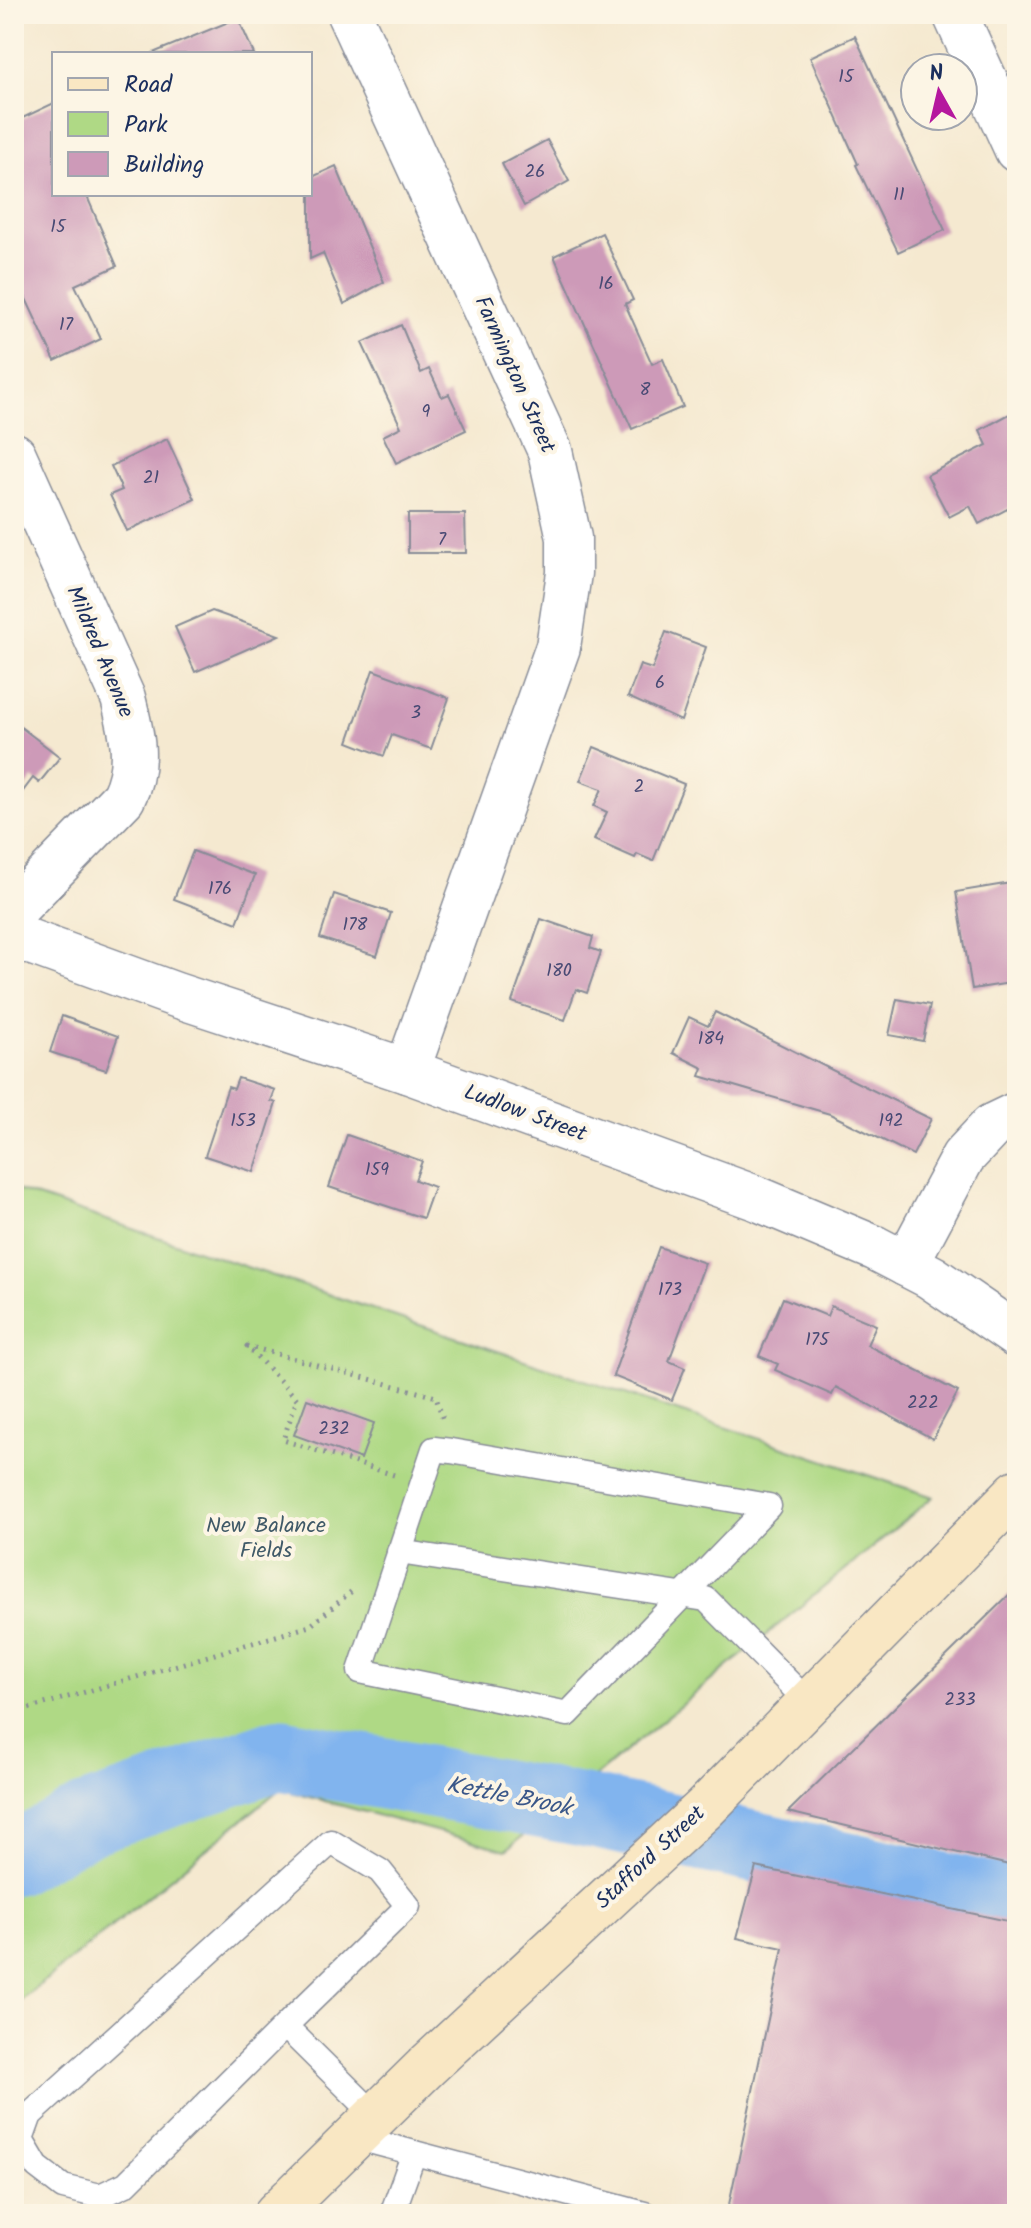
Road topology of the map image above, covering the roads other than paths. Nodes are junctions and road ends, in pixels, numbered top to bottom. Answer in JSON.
{"nodes":[{"id":1,"x":349,"y":14,"type":"edge"},
{"id":2,"x":955,"y":14,"type":"edge"},
{"id":3,"x":1017,"y":150,"type":"edge"},
{"id":4,"x":14,"y":455,"type":"edge"},
{"id":5,"x":14,"y":910,"type":"edge"},
{"id":6,"x":14,"y":936,"type":"edge"},
{"id":7,"x":407,"y":1071,"type":"junction"},
{"id":8,"x":1017,"y":1114,"type":"edge"},
{"id":9,"x":906,"y":1264,"type":"junction"},
{"id":10,"x":1017,"y":1336,"type":"edge"},
{"id":11,"x":1017,"y":1492,"type":"edge"},
{"id":12,"x":399,"y":1552,"type":"junction"},
{"id":13,"x":682,"y":1596,"type":"junction"},
{"id":14,"x":809,"y":1703,"type":"junction"},
{"id":15,"x":285,"y":2026,"type":"junction"},
{"id":16,"x":365,"y":2126,"type":"junction"},
{"id":17,"x":414,"y":2153,"type":"junction"},
{"id":18,"x":276,"y":2214,"type":"edge"},
{"id":19,"x":392,"y":2214,"type":"edge"},
{"id":20,"x":645,"y":2214,"type":"edge"}],
"edges":[{"from":1,"to":7,"type":"street","name":"Farmington Street"},
{"from":2,"to":3,"type":"street"},
{"from":4,"to":5,"type":"street","name":"Mildred Avenue"},
{"from":6,"to":7,"type":"street","name":"Ludlow Street"},
{"from":7,"to":9,"type":"street","name":"Ludlow Street"},
{"from":8,"to":9,"type":"street"},
{"from":9,"to":10,"type":"street","name":"Ludlow Street"},
{"from":11,"to":14,"type":"main road","name":"Stafford Street"},
{"from":12,"to":13,"type":"lane"},
{"from":12,"to":13,"type":"lane"},
{"from":12,"to":13,"type":"lane"},
{"from":13,"to":14,"type":"lane"},
{"from":14,"to":16,"type":"main road","name":"Stafford Street"},
{"from":15,"to":15,"type":"lane"},
{"from":15,"to":16,"type":"lane"},
{"from":16,"to":17,"type":"lane"},
{"from":16,"to":18,"type":"main road","name":"Stafford Street"},
{"from":17,"to":19,"type":"lane"},
{"from":17,"to":20,"type":"lane"}]}
